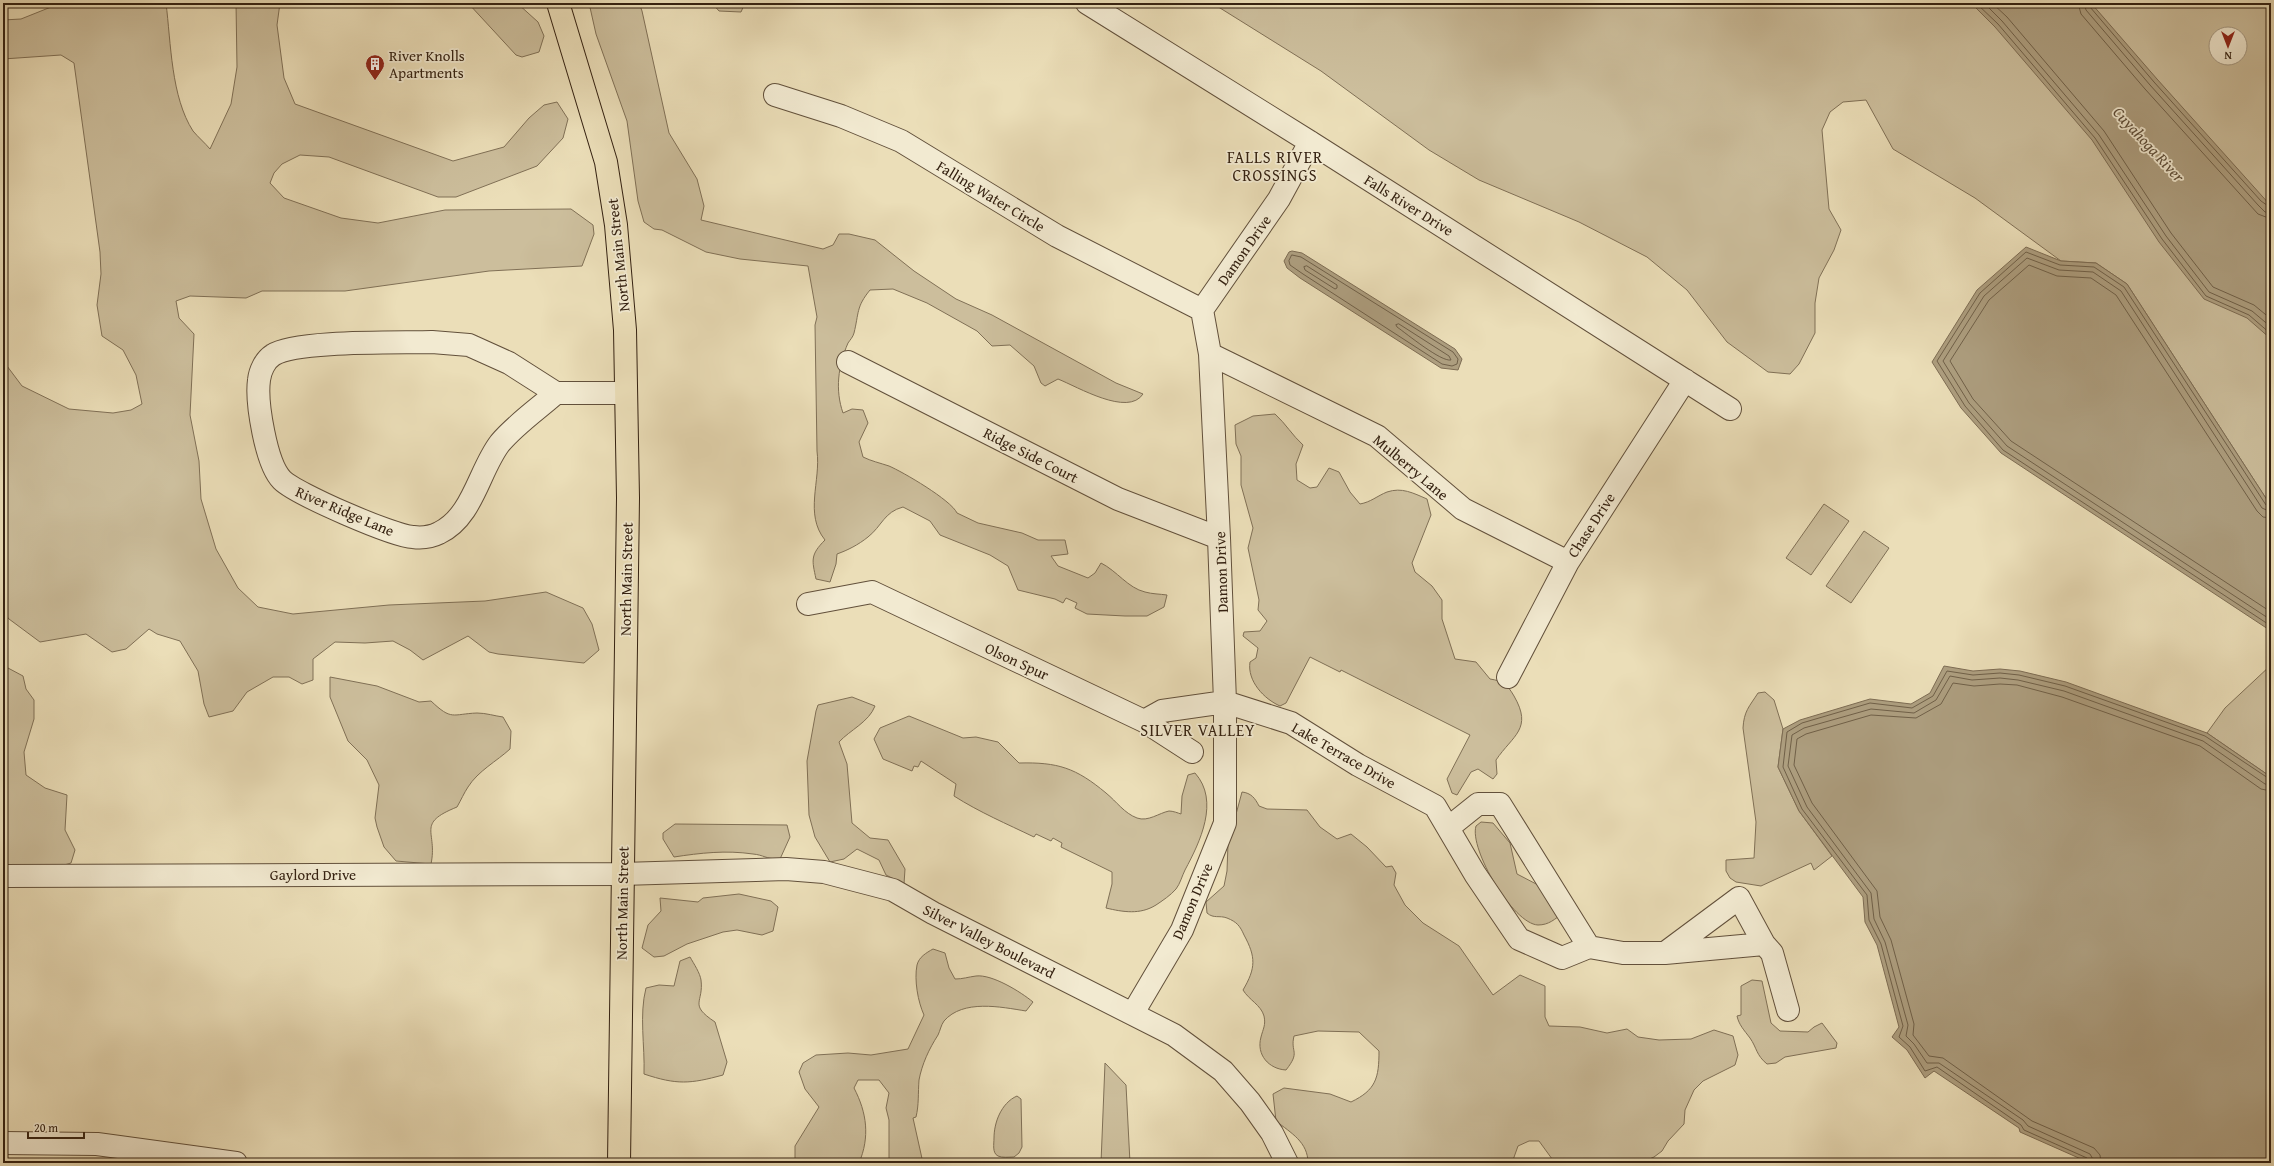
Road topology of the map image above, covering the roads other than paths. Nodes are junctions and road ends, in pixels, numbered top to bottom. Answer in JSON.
{"nodes":[{"id":1,"x":558,"y":3,"type":"edge"},
{"id":2,"x":1087,"y":3,"type":"edge"},
{"id":3,"x":775,"y":94,"type":"dead end"},
{"id":4,"x":1310,"y":142,"type":"junction"},
{"id":5,"x":1202,"y":310,"type":"junction"},
{"id":6,"x":1210,"y":354,"type":"junction"},
{"id":7,"x":848,"y":362,"type":"dead end"},
{"id":8,"x":1685,"y":380,"type":"junction"},
{"id":9,"x":556,"y":393,"type":"junction"},
{"id":10,"x":626,"y":393,"type":"junction"},
{"id":11,"x":1730,"y":409,"type":"dead end"},
{"id":12,"x":1219,"y":538,"type":"junction"},
{"id":13,"x":1568,"y":562,"type":"junction"},
{"id":14,"x":808,"y":604,"type":"dead end"},
{"id":15,"x":1508,"y":676,"type":"dead end"},
{"id":16,"x":1225,"y":702,"type":"junction"},
{"id":17,"x":1144,"y":721,"type":"junction"},
{"id":18,"x":1192,"y":752,"type":"dead end"},
{"id":19,"x":1448,"y":828,"type":"junction"},
{"id":20,"x":622,"y":874,"type":"junction"},
{"id":21,"x":3,"y":876,"type":"edge"},
{"id":22,"x":1764,"y":944,"type":"junction"},
{"id":23,"x":1589,"y":947,"type":"junction"},
{"id":24,"x":1665,"y":953,"type":"junction"},
{"id":25,"x":1788,"y":1010,"type":"dead end"},
{"id":26,"x":1133,"y":1013,"type":"junction"},
{"id":27,"x":3,"y":1143,"type":"edge"},
{"id":28,"x":236,"y":1163,"type":"edge"},
{"id":29,"x":619,"y":1163,"type":"edge"},
{"id":30,"x":1287,"y":1163,"type":"edge"}],
"edges":[{"from":1,"to":10,"type":"main road","name":"North Main Street"},
{"from":2,"to":4,"type":"street","name":"Falls River Drive"},
{"from":3,"to":5,"type":"street","name":"Falling Water Circle"},
{"from":4,"to":5,"type":"street","name":"Damon Drive"},
{"from":4,"to":8,"type":"street","name":"Falls River Drive"},
{"from":5,"to":6,"type":"street","name":"Damon Drive"},
{"from":6,"to":12,"type":"street","name":"Damon Drive"},
{"from":6,"to":13,"type":"street","name":"Mulberry Lane"},
{"from":7,"to":12,"type":"street","name":"Ridge Side Court"},
{"from":8,"to":11,"type":"street","name":"Falls River Drive"},
{"from":8,"to":13,"type":"street","name":"Chase Drive"},
{"from":9,"to":9,"type":"street","name":"River Ridge Lane"},
{"from":9,"to":10,"type":"street"},
{"from":10,"to":20,"type":"main road","name":"North Main Street"},
{"from":12,"to":16,"type":"street","name":"Damon Drive"},
{"from":13,"to":15,"type":"street","name":"Chase Drive"},
{"from":14,"to":17,"type":"street","name":"Olson Spur"},
{"from":16,"to":17,"type":"street"},
{"from":16,"to":19,"type":"street","name":"Lake Terrace Drive"},
{"from":16,"to":26,"type":"street","name":"Damon Drive"},
{"from":17,"to":18,"type":"street","name":"Olson Spur"},
{"from":19,"to":23,"type":"street","name":"Lake Terrace Drive"},
{"from":19,"to":23,"type":"street"},
{"from":20,"to":21,"type":"street","name":"Gaylord Drive"},
{"from":20,"to":26,"type":"street","name":"Silver Valley Boulevard"},
{"from":20,"to":29,"type":"main road","name":"North Main Street"},
{"from":22,"to":24,"type":"street"},
{"from":22,"to":24,"type":"street"},
{"from":22,"to":25,"type":"street"},
{"from":23,"to":24,"type":"street"},
{"from":26,"to":30,"type":"street","name":"Silver Valley Boulevard"},
{"from":27,"to":28,"type":"street"}]}
